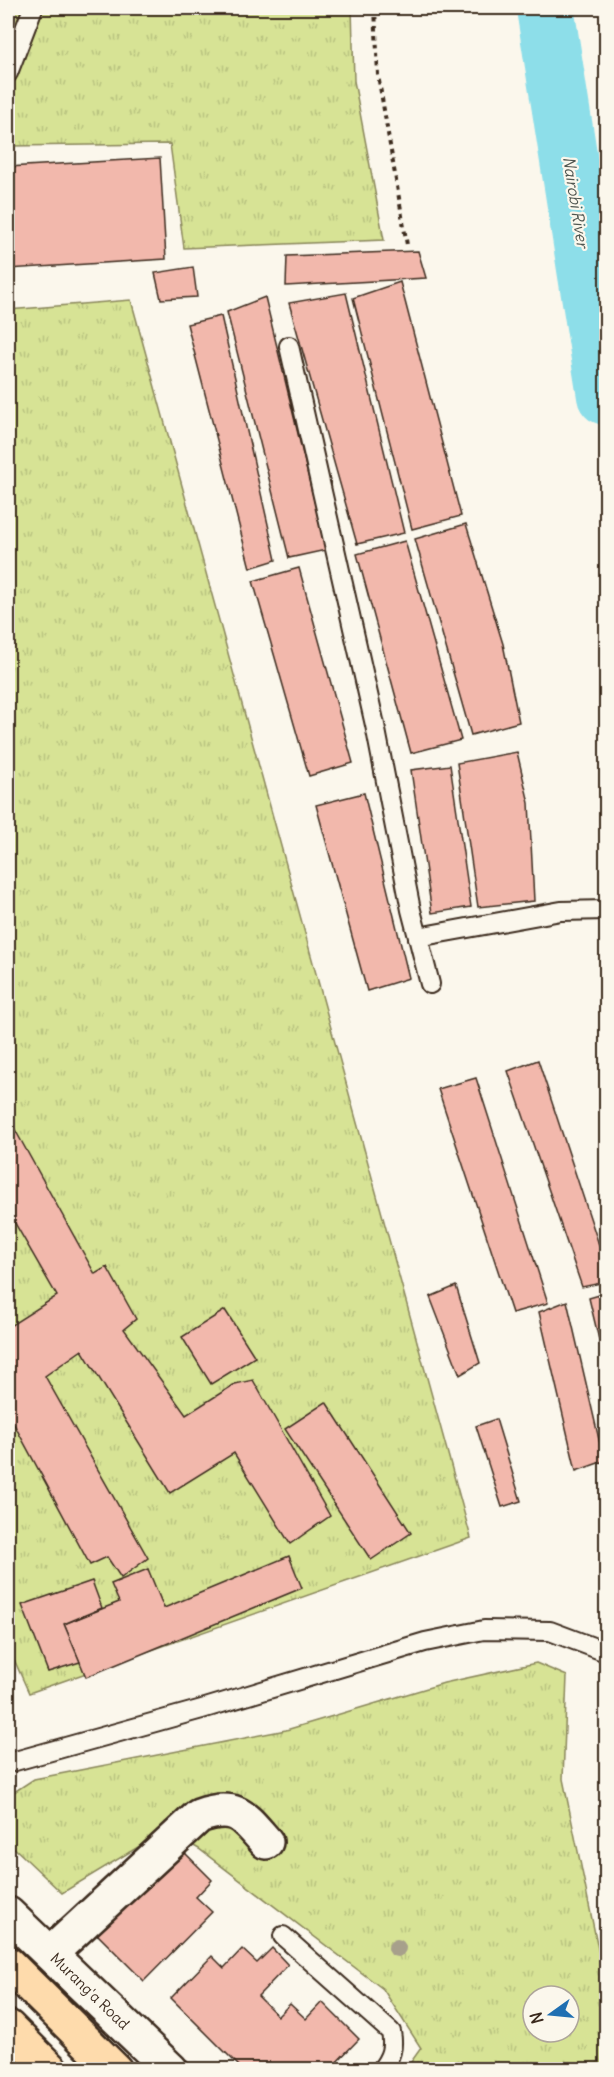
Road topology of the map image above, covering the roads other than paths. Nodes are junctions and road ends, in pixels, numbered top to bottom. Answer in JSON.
{"nodes":[{"id":1,"x":33,"y":8,"type":"edge"},
{"id":2,"x":8,"y":73,"type":"edge"},
{"id":3,"x":289,"y":346,"type":"dead end"},
{"id":4,"x":606,"y":910,"type":"edge"},
{"id":5,"x":418,"y":937,"type":"junction"},
{"id":6,"x":430,"y":984,"type":"dead end"},
{"id":7,"x":606,"y":1652,"type":"edge"},
{"id":8,"x":8,"y":1763,"type":"edge"},
{"id":9,"x":266,"y":1842,"type":"dead end"},
{"id":10,"x":8,"y":1914,"type":"edge"},
{"id":11,"x":283,"y":1936,"type":"dead end"},
{"id":12,"x":51,"y":1953,"type":"junction"},
{"id":13,"x":8,"y":1964,"type":"edge"},
{"id":14,"x":8,"y":2027,"type":"edge"},
{"id":15,"x":51,"y":2070,"type":"edge"},
{"id":16,"x":116,"y":2070,"type":"edge"},
{"id":17,"x":171,"y":2070,"type":"edge"},
{"id":18,"x":381,"y":2070,"type":"edge"}],
"edges":[{"from":1,"to":2,"type":"lane"},
{"from":3,"to":5,"type":"lane"},
{"from":4,"to":5,"type":"lane"},
{"from":5,"to":6,"type":"lane"},
{"from":7,"to":8,"type":"lane"},
{"from":9,"to":12,"type":"street"},
{"from":10,"to":12,"type":"street","name":"Murang'a Road"},
{"from":11,"to":18,"type":"lane"},
{"from":12,"to":17,"type":"street","name":"Murang'a Road"},
{"from":13,"to":16,"type":"highway"},
{"from":14,"to":15,"type":"highway"}]}
